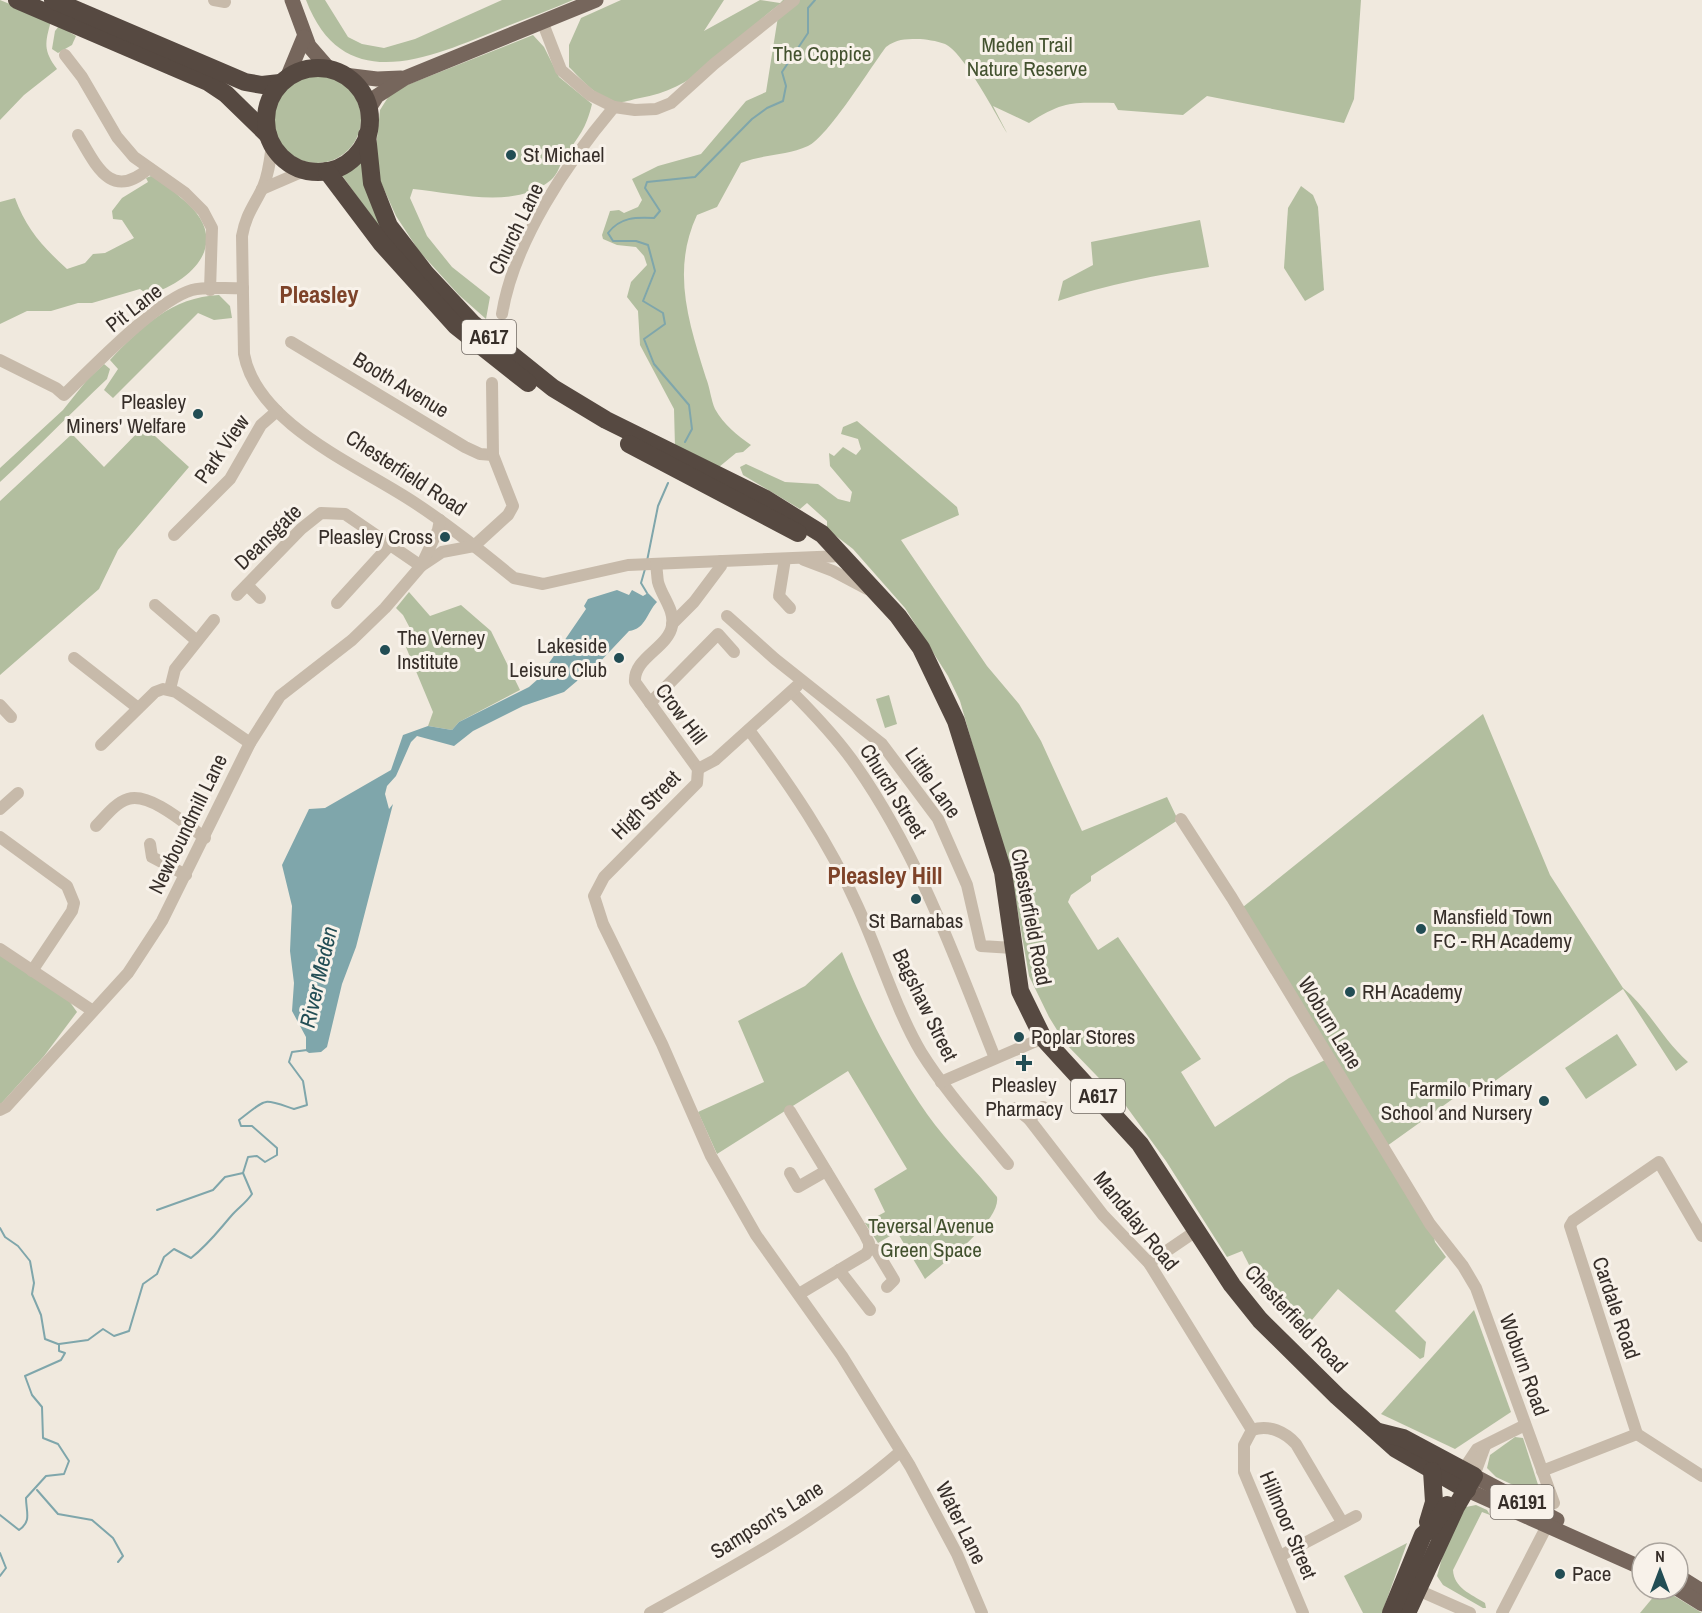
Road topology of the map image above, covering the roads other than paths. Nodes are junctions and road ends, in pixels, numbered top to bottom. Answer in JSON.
{"nodes":[{"id":1,"x":17,"y":0,"type":"edge"},
{"id":2,"x":53,"y":0,"type":"edge"},
{"id":3,"x":292,"y":0,"type":"edge"},
{"id":4,"x":596,"y":0,"type":"edge"},
{"id":5,"x":794,"y":0,"type":"edge"},
{"id":6,"x":542,"y":21,"type":"junction"},
{"id":7,"x":304,"y":37,"type":"junction"},
{"id":8,"x":65,"y":55,"type":"dead end"},
{"id":9,"x":337,"y":72,"type":"junction"},
{"id":10,"x":405,"y":78,"type":"junction"},
{"id":11,"x":284,"y":81,"type":"junction"},
{"id":12,"x":614,"y":107,"type":"junction"},
{"id":13,"x":368,"y":110,"type":"junction"},
{"id":14,"x":78,"y":135,"type":"dead end"},
{"id":15,"x":367,"y":135,"type":"junction"},
{"id":16,"x":270,"y":140,"type":"junction"},
{"id":17,"x":149,"y":168,"type":"junction"},
{"id":18,"x":306,"y":170,"type":"junction"},
{"id":19,"x":327,"y":171,"type":"junction"},
{"id":20,"x":262,"y":189,"type":"junction"},
{"id":21,"x":243,"y":288,"type":"junction"},
{"id":22,"x":210,"y":290,"type":"junction"},
{"id":23,"x":502,"y":314,"type":"dead end"},
{"id":24,"x":291,"y":342,"type":"dead end"},
{"id":25,"x":0,"y":362,"type":"edge"},
{"id":26,"x":492,"y":382,"type":"dead end"},
{"id":27,"x":277,"y":411,"type":"junction"},
{"id":28,"x":493,"y":455,"type":"junction"},
{"id":29,"x":440,"y":520,"type":"junction"},
{"id":30,"x":180,"y":532,"type":"dead end"},
{"id":31,"x":389,"y":546,"type":"junction"},
{"id":32,"x":474,"y":546,"type":"junction"},
{"id":33,"x":842,"y":556,"type":"junction"},
{"id":34,"x":785,"y":559,"type":"junction"},
{"id":35,"x":800,"y":559,"type":"junction"},
{"id":36,"x":721,"y":561,"type":"junction"},
{"id":37,"x":654,"y":564,"type":"junction"},
{"id":38,"x":421,"y":566,"type":"junction"},
{"id":39,"x":247,"y":585,"type":"junction"},
{"id":40,"x":237,"y":595,"type":"dead end"},
{"id":41,"x":340,"y":595,"type":"dead end"},
{"id":42,"x":880,"y":596,"type":"junction"},
{"id":43,"x":260,"y":598,"type":"dead end"},
{"id":44,"x":790,"y":608,"type":"dead end"},
{"id":45,"x":159,"y":613,"type":"dead end"},
{"id":46,"x":727,"y":616,"type":"dead end"},
{"id":47,"x":214,"y":620,"type":"dead end"},
{"id":48,"x":672,"y":624,"type":"junction"},
{"id":49,"x":197,"y":641,"type":"junction"},
{"id":50,"x":734,"y":652,"type":"dead end"},
{"id":51,"x":81,"y":660,"type":"dead end"},
{"id":52,"x":802,"y":680,"type":"junction"},
{"id":53,"x":170,"y":689,"type":"junction"},
{"id":54,"x":792,"y":692,"type":"junction"},
{"id":55,"x":650,"y":703,"type":"junction"},
{"id":56,"x":138,"y":708,"type":"junction"},
{"id":57,"x":749,"y":730,"type":"junction"},
{"id":58,"x":250,"y":743,"type":"junction"},
{"id":59,"x":101,"y":745,"type":"dead end"},
{"id":60,"x":698,"y":769,"type":"junction"},
{"id":61,"x":18,"y":793,"type":"dead end"},
{"id":62,"x":0,"y":809,"type":"edge"},
{"id":63,"x":1180,"y":819,"type":"dead end"},
{"id":64,"x":96,"y":826,"type":"dead end"},
{"id":65,"x":0,"y":837,"type":"edge"},
{"id":66,"x":205,"y":838,"type":"junction"},
{"id":67,"x":150,"y":844,"type":"dead end"},
{"id":68,"x":186,"y":875,"type":"junction"},
{"id":69,"x":596,"y":888,"type":"joint"},
{"id":70,"x":1013,"y":948,"type":"junction"},
{"id":71,"x":0,"y":949,"type":"edge"},
{"id":72,"x":32,"y":971,"type":"junction"},
{"id":73,"x":93,"y":1011,"type":"junction"},
{"id":74,"x":1043,"y":1038,"type":"junction"},
{"id":75,"x":995,"y":1058,"type":"junction"},
{"id":76,"x":941,"y":1082,"type":"junction"},
{"id":77,"x":1043,"y":1107,"type":"dead end"},
{"id":78,"x":1016,"y":1108,"type":"dead end"},
{"id":79,"x":0,"y":1110,"type":"edge"},
{"id":80,"x":789,"y":1111,"type":"dead end"},
{"id":81,"x":1029,"y":1119,"type":"junction"},
{"id":82,"x":1008,"y":1164,"type":"dead end"},
{"id":83,"x":826,"y":1171,"type":"junction"},
{"id":84,"x":790,"y":1173,"type":"dead end"},
{"id":85,"x":1196,"y":1231,"type":"junction"},
{"id":86,"x":1702,"y":1236,"type":"edge"},
{"id":87,"x":1446,"y":1246,"type":"joint"},
{"id":88,"x":868,"y":1249,"type":"junction"},
{"id":89,"x":1149,"y":1263,"type":"junction"},
{"id":90,"x":839,"y":1270,"type":"junction"},
{"id":91,"x":887,"y":1287,"type":"dead end"},
{"id":92,"x":799,"y":1294,"type":"junction"},
{"id":93,"x":870,"y":1310,"type":"dead end"},
{"id":94,"x":1525,"y":1425,"type":"junction"},
{"id":95,"x":1252,"y":1430,"type":"junction"},
{"id":96,"x":1378,"y":1431,"type":"junction"},
{"id":97,"x":1637,"y":1434,"type":"junction"},
{"id":98,"x":900,"y":1452,"type":"junction"},
{"id":99,"x":1432,"y":1471,"type":"junction"},
{"id":100,"x":1542,"y":1471,"type":"junction"},
{"id":101,"x":1702,"y":1476,"type":"edge"},
{"id":102,"x":1465,"y":1481,"type":"junction"},
{"id":103,"x":1551,"y":1515,"type":"junction"},
{"id":104,"x":1356,"y":1516,"type":"dead end"},
{"id":105,"x":1342,"y":1522,"type":"junction"},
{"id":106,"x":1423,"y":1535,"type":"junction"},
{"id":107,"x":1630,"y":1551,"type":"edge"},
{"id":108,"x":1280,"y":1556,"type":"junction"},
{"id":109,"x":1630,"y":1561,"type":"edge"},
{"id":110,"x":1409,"y":1586,"type":"junction"},
{"id":111,"x":650,"y":1613,"type":"edge"},
{"id":112,"x":982,"y":1613,"type":"edge"},
{"id":113,"x":1303,"y":1613,"type":"edge"},
{"id":114,"x":1391,"y":1613,"type":"edge"},
{"id":115,"x":1407,"y":1613,"type":"edge"},
{"id":116,"x":1470,"y":1613,"type":"edge"},
{"id":117,"x":1502,"y":1613,"type":"edge"}],
"edges":[{"from":1,"to":16,"type":"highway"},
{"from":2,"to":11,"type":"highway"},
{"from":3,"to":7,"type":"main road"},
{"from":4,"to":6,"type":"main road"},
{"from":5,"to":12,"type":"street"},
{"from":6,"to":10,"type":"main road"},
{"from":6,"to":12,"type":"street"},
{"from":7,"to":9,"type":"main road"},
{"from":7,"to":11,"type":"main road"},
{"from":8,"to":17,"type":"street"},
{"from":9,"to":10,"type":"main road"},
{"from":9,"to":11,"type":"highway"},
{"from":9,"to":13,"type":"highway"},
{"from":10,"to":13,"type":"main road"},
{"from":11,"to":16,"type":"highway"},
{"from":12,"to":23,"type":"street","name":"Church Lane"},
{"from":13,"to":15,"type":"highway"},
{"from":14,"to":17,"type":"street"},
{"from":15,"to":19,"type":"highway"},
{"from":15,"to":33,"type":"highway","number":"A617"},
{"from":16,"to":18,"type":"highway"},
{"from":16,"to":20,"type":"street","name":"Chesterfield Road"},
{"from":17,"to":22,"type":"street"},
{"from":18,"to":19,"type":"highway"},
{"from":18,"to":20,"type":"street"},
{"from":19,"to":33,"type":"highway","number":"A617"},
{"from":20,"to":21,"type":"street","name":"Chesterfield Road"},
{"from":21,"to":22,"type":"street","name":"Pit Lane"},
{"from":21,"to":27,"type":"street","name":"Chesterfield Road"},
{"from":22,"to":25,"type":"street","name":"Pit Lane"},
{"from":24,"to":28,"type":"street","name":"Booth Avenue"},
{"from":26,"to":28,"type":"street"},
{"from":27,"to":29,"type":"street","name":"Chesterfield Road"},
{"from":27,"to":30,"type":"street","name":"Park View"},
{"from":28,"to":32,"type":"street"},
{"from":29,"to":32,"type":"street","name":"Chesterfield Road"},
{"from":29,"to":38,"type":"street","name":"Newboundmill Lane"},
{"from":31,"to":38,"type":"street","name":"Deansgate"},
{"from":31,"to":39,"type":"street","name":"Deansgate"},
{"from":31,"to":41,"type":"street"},
{"from":32,"to":37,"type":"street","name":"Chesterfield Road"},
{"from":32,"to":38,"type":"street","name":"Newboundmill Lane"},
{"from":33,"to":35,"type":"street","name":"Chesterfield Road"},
{"from":33,"to":42,"type":"highway","name":"Chesterfield Road","number":"A617"},
{"from":34,"to":35,"type":"street","name":"Chesterfield Road"},
{"from":34,"to":36,"type":"street","name":"Chesterfield Road"},
{"from":34,"to":44,"type":"street"},
{"from":35,"to":42,"type":"street","name":"Chesterfield Road"},
{"from":36,"to":37,"type":"street","name":"Chesterfield Road"},
{"from":36,"to":48,"type":"street","name":"Crow Hill"},
{"from":37,"to":48,"type":"street"},
{"from":38,"to":58,"type":"street","name":"Newboundmill Lane"},
{"from":39,"to":40,"type":"street","name":"Deansgate"},
{"from":39,"to":43,"type":"street"},
{"from":42,"to":70,"type":"highway","name":"Chesterfield Road","number":"A617"},
{"from":45,"to":49,"type":"street"},
{"from":46,"to":52,"type":"street"},
{"from":47,"to":49,"type":"street"},
{"from":48,"to":55,"type":"street","name":"Crow Hill"},
{"from":49,"to":53,"type":"street"},
{"from":50,"to":55,"type":"street"},
{"from":51,"to":56,"type":"street"},
{"from":52,"to":54,"type":"street","name":"High Street"},
{"from":52,"to":70,"type":"street","name":"Little Lane"},
{"from":53,"to":56,"type":"street"},
{"from":53,"to":58,"type":"street"},
{"from":54,"to":57,"type":"street","name":"High Street"},
{"from":54,"to":75,"type":"street","name":"Church Street"},
{"from":55,"to":60,"type":"street","name":"Crow Hill"},
{"from":56,"to":59,"type":"street"},
{"from":57,"to":60,"type":"street","name":"High Street"},
{"from":57,"to":76,"type":"street","name":"Bagshaw Street"},
{"from":58,"to":66,"type":"street","name":"Newboundmill Lane"},
{"from":60,"to":69,"type":"street","name":"High Street"},
{"from":61,"to":62,"type":"street"},
{"from":63,"to":87,"type":"street","name":"Woburn Lane"},
{"from":64,"to":66,"type":"street"},
{"from":65,"to":72,"type":"street"},
{"from":66,"to":68,"type":"street","name":"Newboundmill Lane"},
{"from":67,"to":68,"type":"street"},
{"from":68,"to":73,"type":"street","name":"Newboundmill Lane"},
{"from":69,"to":92,"type":"street","name":"Water Lane"},
{"from":70,"to":74,"type":"highway","name":"Chesterfield Road","number":"A617"},
{"from":71,"to":72,"type":"street"},
{"from":72,"to":73,"type":"street"},
{"from":73,"to":79,"type":"street","name":"Newboundmill Lane"},
{"from":74,"to":75,"type":"street"},
{"from":74,"to":85,"type":"highway","name":"Chesterfield Road","number":"A617"},
{"from":75,"to":76,"type":"street"},
{"from":76,"to":82,"type":"street","name":"Bagshaw Street"},
{"from":77,"to":81,"type":"street"},
{"from":78,"to":81,"type":"street","name":"Mandalay Road"},
{"from":80,"to":83,"type":"street"},
{"from":81,"to":89,"type":"street","name":"Mandalay Road"},
{"from":83,"to":84,"type":"street"},
{"from":83,"to":88,"type":"street"},
{"from":85,"to":89,"type":"street"},
{"from":85,"to":96,"type":"highway","name":"Chesterfield Road","number":"A617"},
{"from":86,"to":97,"type":"street","name":"Cardale Road"},
{"from":87,"to":94,"type":"street","name":"Woburn Road"},
{"from":88,"to":90,"type":"street"},
{"from":88,"to":91,"type":"street"},
{"from":89,"to":95,"type":"street","name":"Mandalay Road"},
{"from":90,"to":92,"type":"street"},
{"from":90,"to":93,"type":"street"},
{"from":92,"to":98,"type":"street","name":"Water Lane"},
{"from":94,"to":100,"type":"street","name":"Woburn Road"},
{"from":94,"to":102,"type":"street"},
{"from":95,"to":105,"type":"street"},
{"from":95,"to":108,"type":"street","name":"Hillmoor Street"},
{"from":96,"to":99,"type":"highway","number":"A617"},
{"from":96,"to":102,"type":"highway","number":"A617"},
{"from":97,"to":100,"type":"street"},
{"from":97,"to":101,"type":"street"},
{"from":98,"to":111,"type":"street","name":"Sampson's Lane"},
{"from":98,"to":112,"type":"street","name":"Water Lane"},
{"from":99,"to":102,"type":"highway","number":"A617"},
{"from":99,"to":106,"type":"highway"},
{"from":100,"to":103,"type":"street","name":"Woburn Road"},
{"from":102,"to":103,"type":"main road","number":"A6191"},
{"from":102,"to":106,"type":"highway"},
{"from":102,"to":110,"type":"highway"},
{"from":103,"to":107,"type":"main road","number":"A6191"},
{"from":103,"to":109,"type":"main road","number":"A6191"},
{"from":103,"to":117,"type":"street"},
{"from":104,"to":105,"type":"street"},
{"from":105,"to":108,"type":"street"},
{"from":106,"to":110,"type":"highway"},
{"from":108,"to":113,"type":"street","name":"Hillmoor Street"},
{"from":110,"to":114,"type":"highway"},
{"from":110,"to":115,"type":"highway"},
{"from":110,"to":116,"type":"street"}]}
